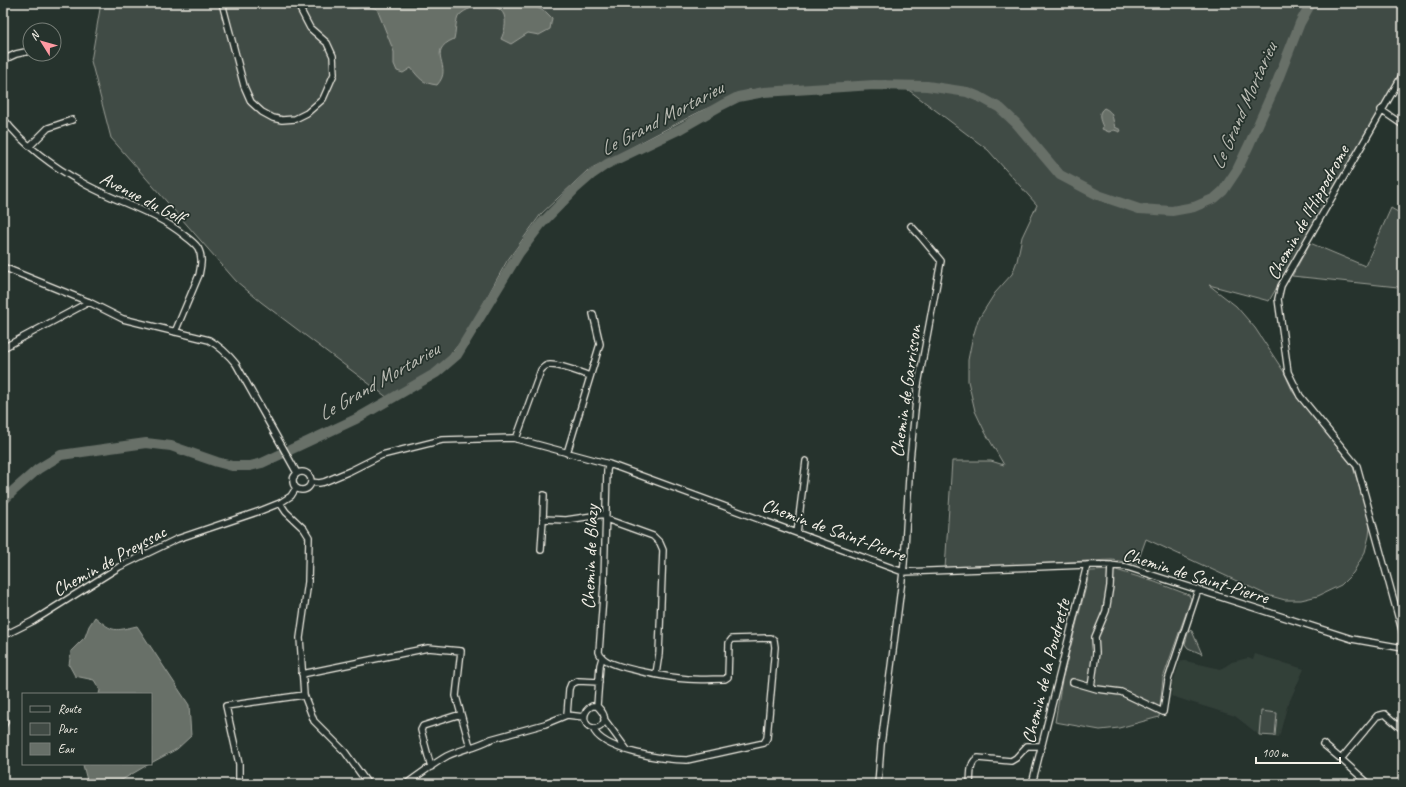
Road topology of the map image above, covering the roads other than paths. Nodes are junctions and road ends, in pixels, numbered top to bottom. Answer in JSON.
{"nodes":[{"id":1,"x":222,"y":3,"type":"edge"},
{"id":2,"x":297,"y":3,"type":"edge"},
{"id":3,"x":22,"y":53,"type":"edge"},
{"id":4,"x":3,"y":60,"type":"edge"},
{"id":5,"x":1403,"y":74,"type":"edge"},
{"id":6,"x":1381,"y":110,"type":"junction"},
{"id":7,"x":3,"y":118,"type":"edge"},
{"id":8,"x":72,"y":120,"type":"dead end"},
{"id":9,"x":1403,"y":125,"type":"edge"},
{"id":10,"x":30,"y":146,"type":"junction"},
{"id":11,"x":911,"y":226,"type":"dead end"},
{"id":12,"x":3,"y":267,"type":"edge"},
{"id":13,"x":89,"y":302,"type":"junction"},
{"id":14,"x":593,"y":314,"type":"dead end"},
{"id":15,"x":175,"y":332,"type":"junction"},
{"id":16,"x":3,"y":348,"type":"edge"},
{"id":17,"x":590,"y":376,"type":"junction"},
{"id":18,"x":516,"y":439,"type":"junction"},
{"id":19,"x":566,"y":452,"type":"junction"},
{"id":20,"x":806,"y":461,"type":"dead end"},
{"id":21,"x":609,"y":464,"type":"junction"},
{"id":22,"x":297,"y":473,"type":"junction"},
{"id":23,"x":311,"y":482,"type":"junction"},
{"id":24,"x":296,"y":488,"type":"junction"},
{"id":25,"x":544,"y":495,"type":"dead end"},
{"id":26,"x":280,"y":503,"type":"junction"},
{"id":27,"x":606,"y":516,"type":"junction"},
{"id":28,"x":543,"y":519,"type":"junction"},
{"id":29,"x":797,"y":533,"type":"junction"},
{"id":30,"x":541,"y":550,"type":"dead end"},
{"id":31,"x":1087,"y":565,"type":"junction"},
{"id":32,"x":1111,"y":565,"type":"junction"},
{"id":33,"x":902,"y":572,"type":"junction"},
{"id":34,"x":1198,"y":590,"type":"junction"},
{"id":35,"x":1403,"y":634,"type":"edge"},
{"id":36,"x":3,"y":636,"type":"edge"},
{"id":37,"x":1403,"y":648,"type":"edge"},
{"id":38,"x":600,"y":655,"type":"junction"},
{"id":39,"x":302,"y":674,"type":"junction"},
{"id":40,"x":656,"y":674,"type":"junction"},
{"id":41,"x":599,"y":682,"type":"junction"},
{"id":42,"x":1072,"y":682,"type":"dead end"},
{"id":43,"x":1091,"y":687,"type":"junction"},
{"id":44,"x":304,"y":695,"type":"junction"},
{"id":45,"x":597,"y":706,"type":"junction"},
{"id":46,"x":461,"y":714,"type":"junction"},
{"id":47,"x":3,"y":715,"type":"edge"},
{"id":48,"x":567,"y":715,"type":"junction"},
{"id":49,"x":584,"y":718,"type":"junction"},
{"id":50,"x":604,"y":719,"type":"junction"},
{"id":51,"x":3,"y":726,"type":"edge"},
{"id":52,"x":593,"y":728,"type":"junction"},
{"id":53,"x":1403,"y":730,"type":"edge"},
{"id":54,"x":1323,"y":744,"type":"dead end"},
{"id":55,"x":1042,"y":746,"type":"junction"},
{"id":56,"x":471,"y":747,"type":"junction"},
{"id":57,"x":627,"y":750,"type":"junction"},
{"id":58,"x":1341,"y":759,"type":"junction"},
{"id":59,"x":431,"y":767,"type":"junction"},
{"id":60,"x":239,"y":784,"type":"edge"},
{"id":61,"x":368,"y":784,"type":"edge"},
{"id":62,"x":406,"y":784,"type":"edge"},
{"id":63,"x":878,"y":784,"type":"edge"},
{"id":64,"x":970,"y":784,"type":"edge"},
{"id":65,"x":1032,"y":784,"type":"edge"},
{"id":66,"x":1369,"y":784,"type":"edge"}],
"edges":[{"from":1,"to":2,"type":"street"},
{"from":3,"to":4,"type":"street"},
{"from":5,"to":6,"type":"street","name":"Chemin de l'Hippodrome"},
{"from":6,"to":9,"type":"street"},
{"from":6,"to":35,"type":"street","name":"Chemin de l'Hippodrome"},
{"from":7,"to":10,"type":"street","name":"Avenue du Golf"},
{"from":8,"to":10,"type":"street"},
{"from":10,"to":15,"type":"street","name":"Avenue du Golf"},
{"from":11,"to":33,"type":"street","name":"Chemin de Garrisson"},
{"from":12,"to":13,"type":"street"},
{"from":13,"to":15,"type":"street"},
{"from":13,"to":16,"type":"street"},
{"from":14,"to":17,"type":"street"},
{"from":15,"to":22,"type":"street"},
{"from":17,"to":18,"type":"street"},
{"from":17,"to":19,"type":"street"},
{"from":18,"to":19,"type":"street","name":"Chemin de Saint-Pierre"},
{"from":18,"to":23,"type":"street","name":"Chemin de Saint-Pierre"},
{"from":19,"to":21,"type":"street","name":"Chemin de Saint-Pierre"},
{"from":20,"to":29,"type":"street"},
{"from":21,"to":27,"type":"street","name":"Chemin de Blazy"},
{"from":21,"to":29,"type":"street","name":"Chemin de Saint-Pierre"},
{"from":22,"to":23,"type":"street"},
{"from":22,"to":24,"type":"street"},
{"from":23,"to":24,"type":"street"},
{"from":24,"to":26,"type":"street","name":"Chemin de Preyssac"},
{"from":25,"to":28,"type":"street"},
{"from":26,"to":36,"type":"street","name":"Chemin de Preyssac"},
{"from":26,"to":39,"type":"street"},
{"from":27,"to":28,"type":"street"},
{"from":27,"to":38,"type":"street","name":"Chemin de Blazy"},
{"from":27,"to":40,"type":"street"},
{"from":28,"to":30,"type":"street"},
{"from":29,"to":33,"type":"street","name":"Chemin de Saint-Pierre"},
{"from":31,"to":32,"type":"street","name":"Chemin de Saint-Pierre"},
{"from":31,"to":33,"type":"street","name":"Chemin de Saint-Pierre"},
{"from":31,"to":55,"type":"street","name":"Chemin de la Poudrette"},
{"from":32,"to":34,"type":"street","name":"Chemin de Saint-Pierre"},
{"from":32,"to":43,"type":"street"},
{"from":33,"to":63,"type":"street"},
{"from":34,"to":37,"type":"street","name":"Chemin de Saint-Pierre"},
{"from":34,"to":43,"type":"street"},
{"from":38,"to":40,"type":"street"},
{"from":38,"to":41,"type":"street","name":"Chemin de Blazy"},
{"from":39,"to":44,"type":"street"},
{"from":39,"to":46,"type":"street"},
{"from":40,"to":57,"type":"street"},
{"from":41,"to":45,"type":"street","name":"Chemin de Blazy"},
{"from":41,"to":48,"type":"street"},
{"from":42,"to":43,"type":"street"},
{"from":44,"to":60,"type":"street"},
{"from":44,"to":61,"type":"street"},
{"from":45,"to":49,"type":"street"},
{"from":45,"to":50,"type":"street"},
{"from":46,"to":56,"type":"street"},
{"from":46,"to":59,"type":"street"},
{"from":47,"to":51,"type":"street"},
{"from":48,"to":49,"type":"street"},
{"from":48,"to":56,"type":"street"},
{"from":49,"to":52,"type":"street"},
{"from":50,"to":52,"type":"street"},
{"from":50,"to":57,"type":"street"},
{"from":52,"to":57,"type":"street"},
{"from":53,"to":58,"type":"street"},
{"from":54,"to":58,"type":"street"},
{"from":55,"to":64,"type":"street"},
{"from":55,"to":65,"type":"street","name":"Chemin de la Poudrette"},
{"from":56,"to":59,"type":"street"},
{"from":58,"to":66,"type":"street"},
{"from":59,"to":62,"type":"street"}]}
